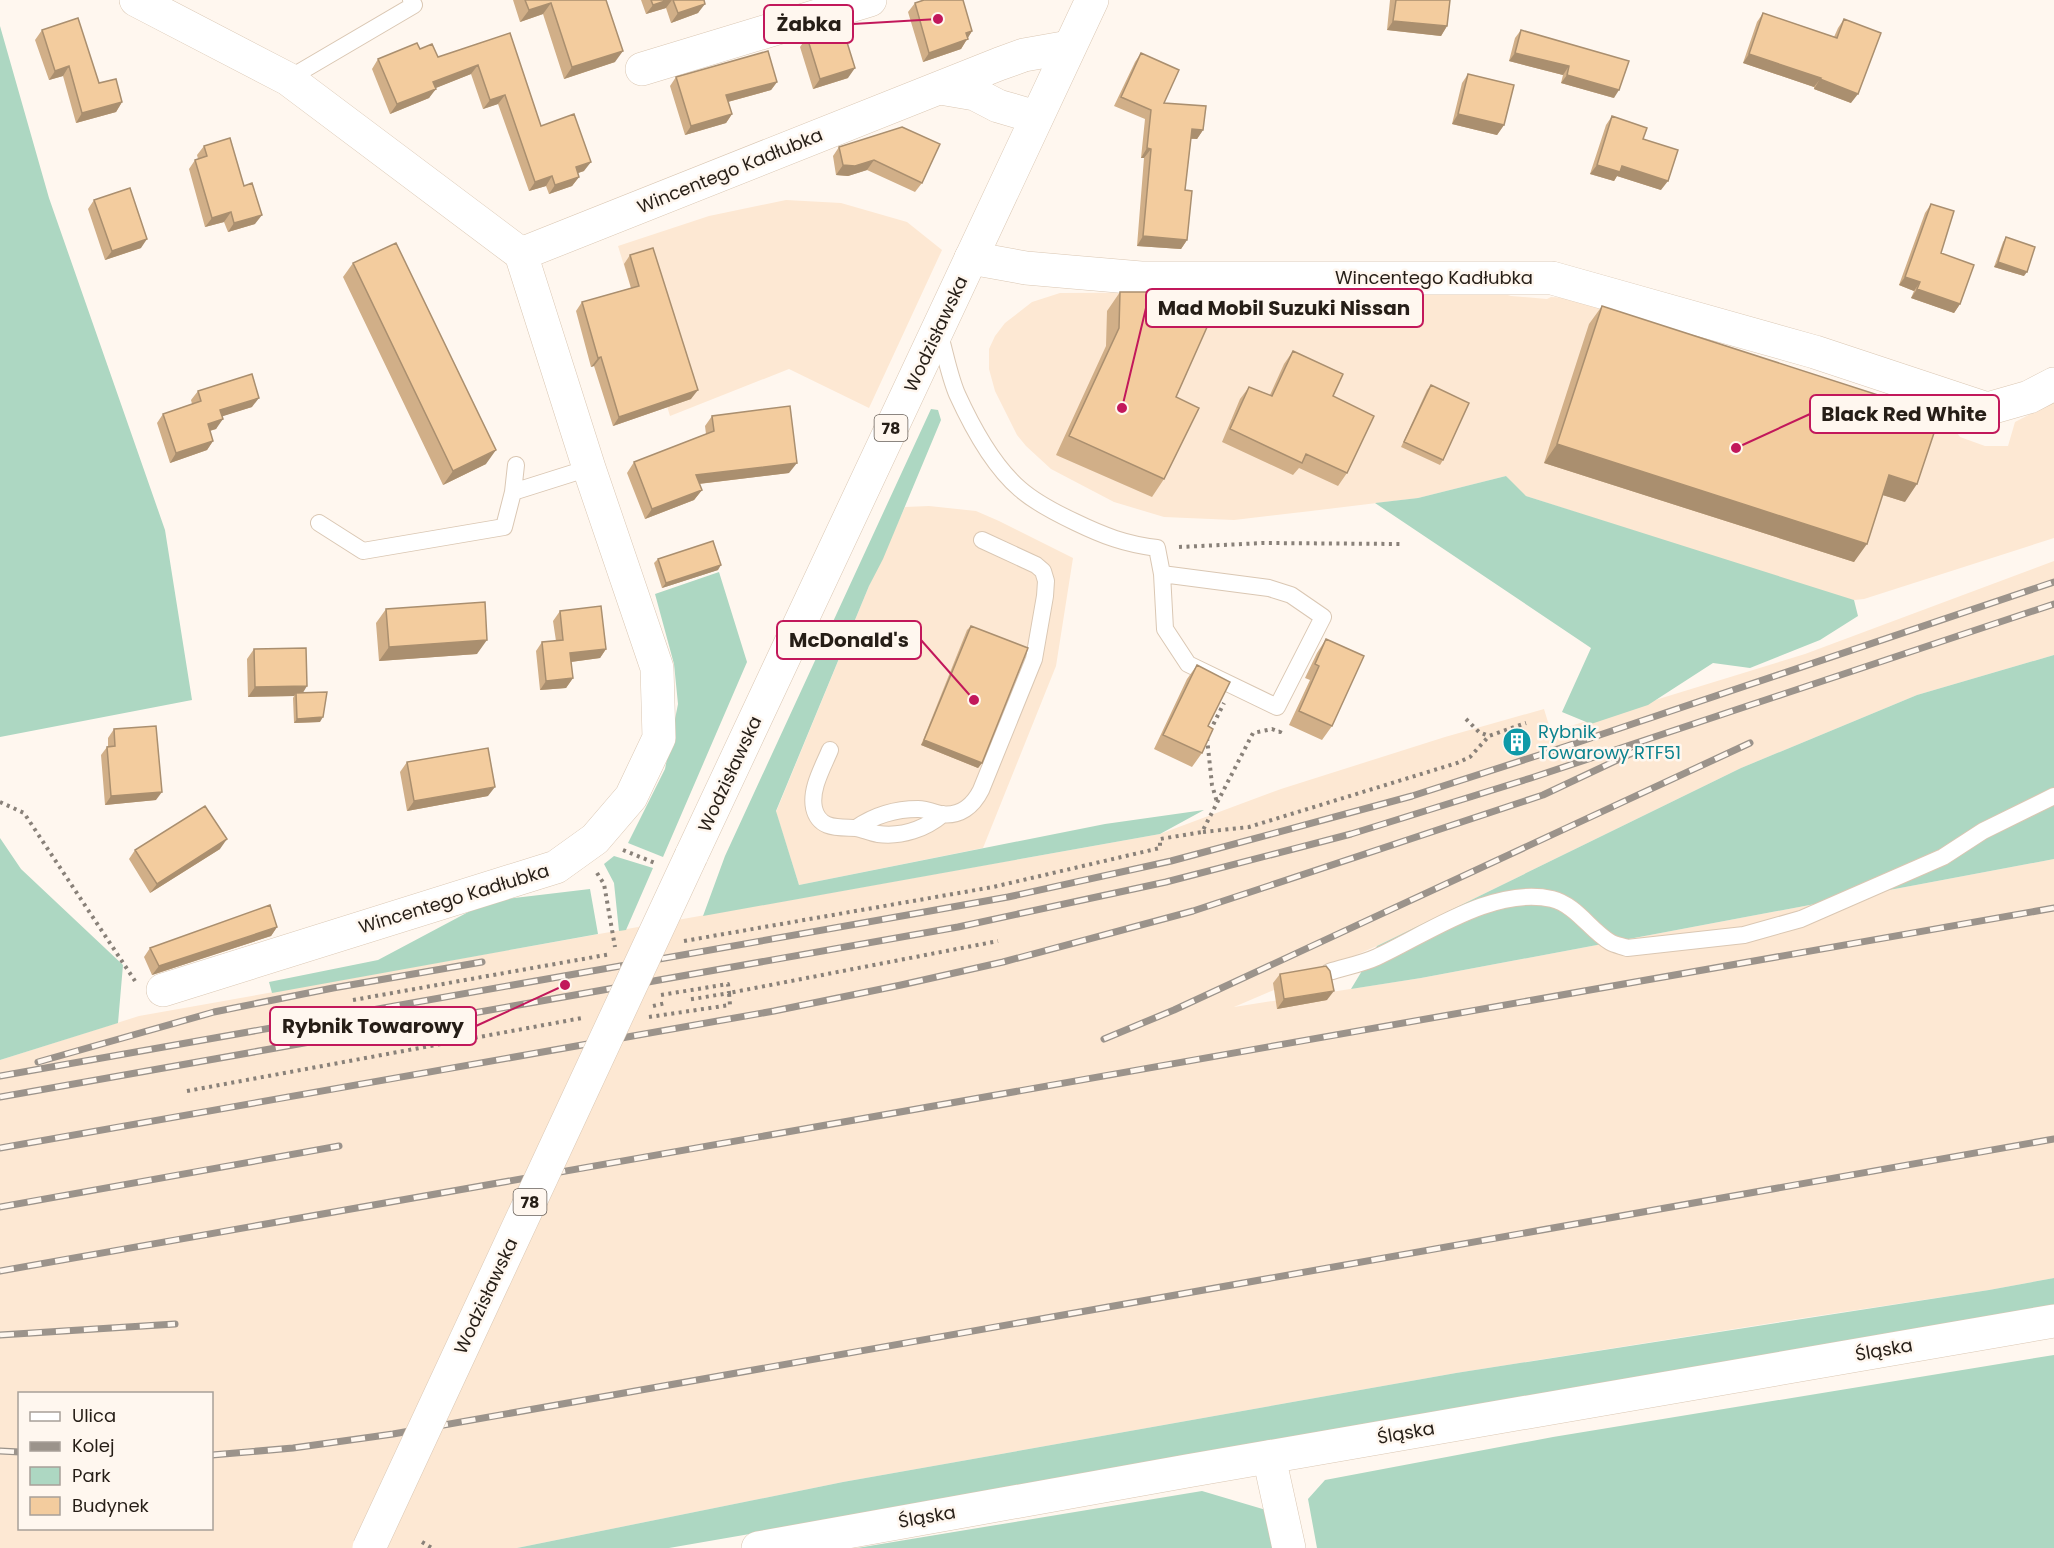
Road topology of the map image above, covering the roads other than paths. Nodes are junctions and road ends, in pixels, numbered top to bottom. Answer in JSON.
{"nodes":[{"id":1,"x":136,"y":0,"type":"edge"},
{"id":2,"x":411,"y":0,"type":"edge"},
{"id":3,"x":870,"y":0,"type":"edge"},
{"id":4,"x":1092,"y":0,"type":"edge"},
{"id":5,"x":1069,"y":47,"type":"junction"},
{"id":6,"x":642,"y":69,"type":"dead end"},
{"id":7,"x":288,"y":79,"type":"junction"},
{"id":8,"x":940,"y":88,"type":"junction"},
{"id":9,"x":1036,"y":117,"type":"junction"},
{"id":10,"x":521,"y":254,"type":"junction"},
{"id":11,"x":971,"y":258,"type":"junction"},
{"id":12,"x":938,"y":329,"type":"junction"},
{"id":13,"x":2054,"y":384,"type":"edge"},
{"id":14,"x":516,"y":465,"type":"dead end"},
{"id":15,"x":589,"y":468,"type":"junction"},
{"id":16,"x":513,"y":492,"type":"junction"},
{"id":17,"x":319,"y":523,"type":"dead end"},
{"id":18,"x":982,"y":540,"type":"dead end"},
{"id":19,"x":1162,"y":574,"type":"junction"},
{"id":20,"x":830,"y":750,"type":"dead end"},
{"id":21,"x":2054,"y":796,"type":"edge"},
{"id":22,"x":1329,"y":972,"type":"edge"},
{"id":23,"x":163,"y":990,"type":"road end"},
{"id":24,"x":2054,"y":1321,"type":"edge"},
{"id":25,"x":1269,"y":1457,"type":"junction"},
{"id":26,"x":369,"y":1548,"type":"edge"},
{"id":27,"x":758,"y":1548,"type":"edge"},
{"id":28,"x":1289,"y":1548,"type":"edge"}],
"edges":[{"from":1,"to":7,"type":"street"},
{"from":2,"to":7,"type":"lane"},
{"from":3,"to":6,"type":"street"},
{"from":4,"to":5,"type":"street","name":"Wodzisławska","number":"78"},
{"from":5,"to":8,"type":"street","name":"Wincentego Kadłubka"},
{"from":5,"to":9,"type":"street","name":"Wodzisławska","number":"78"},
{"from":7,"to":10,"type":"street"},
{"from":8,"to":9,"type":"street"},
{"from":8,"to":10,"type":"street","name":"Wincentego Kadłubka"},
{"from":9,"to":11,"type":"street","name":"Wodzisławska","number":"78"},
{"from":10,"to":15,"type":"street","name":"Wincentego Kadłubka"},
{"from":11,"to":12,"type":"street","name":"Wodzisławska","number":"78"},
{"from":11,"to":13,"type":"street","name":"Wincentego Kadłubka"},
{"from":12,"to":19,"type":"lane"},
{"from":12,"to":26,"type":"street","name":"Wodzisławska","number":"78","bridge":true},
{"from":14,"to":16,"type":"lane"},
{"from":15,"to":16,"type":"lane"},
{"from":15,"to":23,"type":"street","name":"Wincentego Kadłubka"},
{"from":16,"to":17,"type":"lane"},
{"from":18,"to":20,"type":"lane"},
{"from":19,"to":19,"type":"lane"},
{"from":21,"to":22,"type":"lane"},
{"from":24,"to":25,"type":"street","name":"Śląska"},
{"from":25,"to":27,"type":"street","name":"Śląska"},
{"from":25,"to":28,"type":"street"}]}
